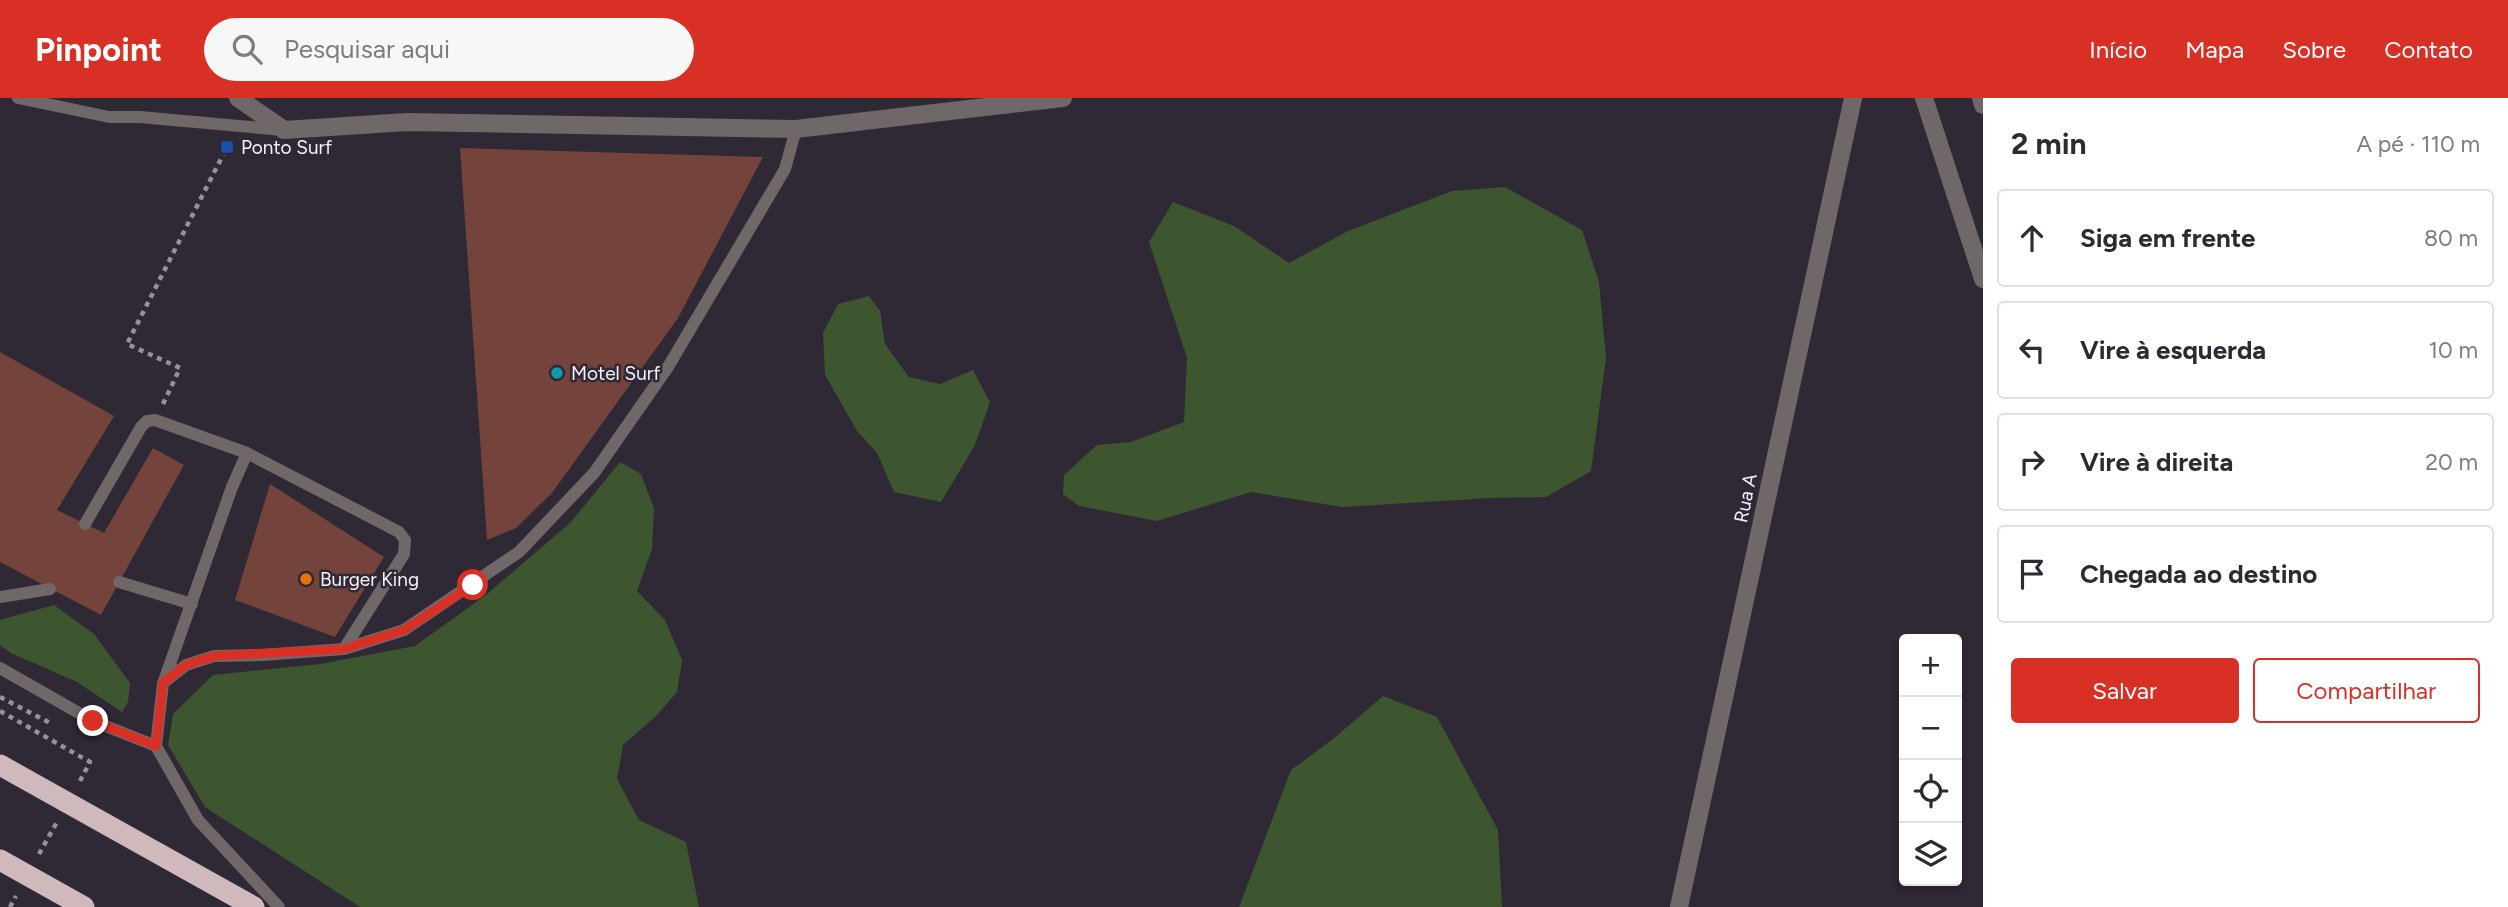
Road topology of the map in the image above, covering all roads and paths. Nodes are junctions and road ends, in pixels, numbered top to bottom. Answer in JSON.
{"nodes":[{"id":1,"x":18,"y":98,"type":"edge"},
{"id":2,"x":238,"y":98,"type":"edge"},
{"id":3,"x":1063,"y":98,"type":"edge"},
{"id":4,"x":1853,"y":98,"type":"edge"},
{"id":5,"x":1924,"y":98,"type":"edge"},
{"id":6,"x":1981,"y":98,"type":"edge"},
{"id":7,"x":1983,"y":105,"type":"edge"},
{"id":8,"x":796,"y":129,"type":"junction"},
{"id":9,"x":284,"y":130,"type":"junction"},
{"id":10,"x":228,"y":147,"type":"dead end"},
{"id":11,"x":1983,"y":279,"type":"edge"},
{"id":12,"x":155,"y":420,"type":"junction"},
{"id":13,"x":247,"y":453,"type":"junction"},
{"id":14,"x":85,"y":524,"type":"dead end"},
{"id":15,"x":119,"y":582,"type":"dead end"},
{"id":16,"x":0,"y":586,"type":"edge"},
{"id":17,"x":50,"y":589,"type":"dead end"},
{"id":18,"x":15,"y":594,"type":"junction"},
{"id":19,"x":0,"y":597,"type":"edge"},
{"id":20,"x":192,"y":604,"type":"junction"},
{"id":21,"x":344,"y":649,"type":"junction"},
{"id":22,"x":0,"y":668,"type":"edge"},
{"id":23,"x":163,"y":683,"type":"junction"},
{"id":24,"x":0,"y":697,"type":"edge"},
{"id":25,"x":57,"y":727,"type":"dead end"},
{"id":26,"x":156,"y":746,"type":"junction"},
{"id":27,"x":0,"y":765,"type":"edge"},
{"id":28,"x":0,"y":860,"type":"edge"},
{"id":29,"x":85,"y":907,"type":"edge"},
{"id":30,"x":254,"y":907,"type":"edge"},
{"id":31,"x":279,"y":907,"type":"edge"},
{"id":32,"x":1679,"y":907,"type":"edge"}],
"edges":[{"from":1,"to":9,"type":"lane"},
{"from":2,"to":9,"type":"street"},
{"from":3,"to":8,"type":"street"},
{"from":4,"to":32,"type":"street","name":"Rua A"},
{"from":5,"to":11,"type":"street"},
{"from":6,"to":7,"type":"street"},
{"from":8,"to":9,"type":"street"},
{"from":8,"to":21,"type":"lane"},
{"from":10,"to":12,"type":"path"},
{"from":12,"to":13,"type":"lane"},
{"from":12,"to":14,"type":"lane"},
{"from":13,"to":20,"type":"lane"},
{"from":13,"to":21,"type":"lane"},
{"from":15,"to":20,"type":"lane"},
{"from":16,"to":18,"type":"lane"},
{"from":17,"to":18,"type":"lane"},
{"from":18,"to":19,"type":"lane"},
{"from":20,"to":23,"type":"lane"},
{"from":21,"to":23,"type":"lane"},
{"from":22,"to":26,"type":"lane"},
{"from":23,"to":26,"type":"lane"},
{"from":24,"to":25,"type":"path"},
{"from":26,"to":31,"type":"lane"},
{"from":27,"to":30,"type":"highway"},
{"from":28,"to":29,"type":"highway"}]}
